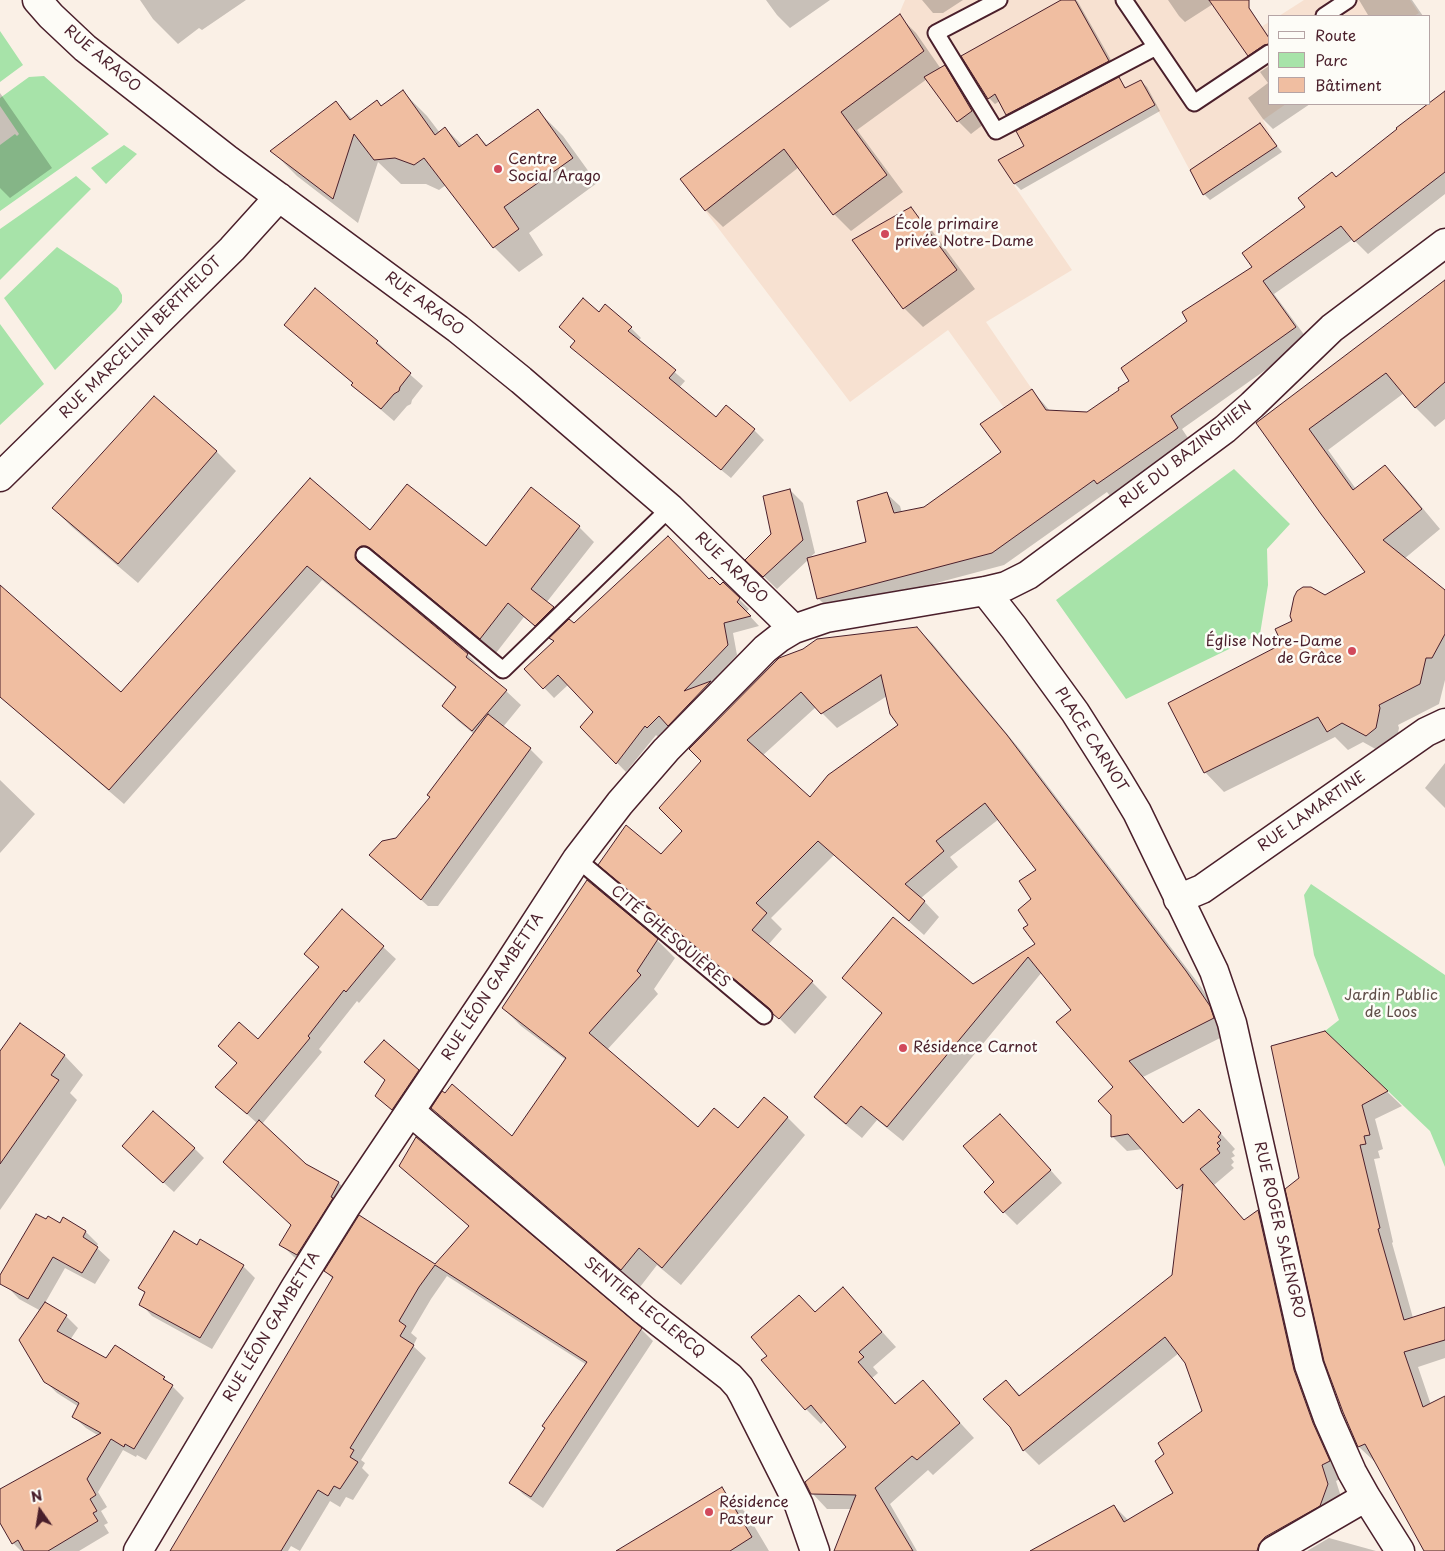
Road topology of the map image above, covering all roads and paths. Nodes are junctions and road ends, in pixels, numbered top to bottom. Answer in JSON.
{"nodes":[{"id":1,"x":37,"y":0,"type":"edge"},
{"id":2,"x":999,"y":0,"type":"edge"},
{"id":3,"x":1124,"y":0,"type":"edge"},
{"id":4,"x":1348,"y":0,"type":"edge"},
{"id":5,"x":1326,"y":15,"type":"edge"},
{"id":6,"x":1156,"y":47,"type":"junction"},
{"id":7,"x":1268,"y":54,"type":"edge"},
{"id":8,"x":279,"y":197,"type":"junction"},
{"id":9,"x":1445,"y":243,"type":"edge"},
{"id":10,"x":0,"y":477,"type":"edge"},
{"id":11,"x":670,"y":508,"type":"junction"},
{"id":12,"x":364,"y":555,"type":"dead end"},
{"id":13,"x":985,"y":591,"type":"junction"},
{"id":14,"x":794,"y":629,"type":"junction"},
{"id":15,"x":1445,"y":723,"type":"edge"},
{"id":16,"x":577,"y":859,"type":"junction"},
{"id":17,"x":1178,"y":899,"type":"junction"},
{"id":18,"x":764,"y":1016,"type":"dead end"},
{"id":19,"x":411,"y":1112,"type":"junction"},
{"id":20,"x":1366,"y":1497,"type":"junction"},
{"id":21,"x":810,"y":1549,"type":"edge"},
{"id":22,"x":138,"y":1551,"type":"edge"},
{"id":23,"x":1273,"y":1551,"type":"edge"},
{"id":24,"x":1400,"y":1551,"type":"edge"}],
"edges":[{"from":1,"to":8,"type":"street","name":"RUE ARAGO"},
{"from":2,"to":6,"type":"lane"},
{"from":3,"to":6,"type":"lane"},
{"from":4,"to":5,"type":"lane"},
{"from":6,"to":7,"type":"lane"},
{"from":8,"to":10,"type":"street","name":"RUE MARCELLIN BERTHELOT"},
{"from":8,"to":11,"type":"street","name":"RUE ARAGO"},
{"from":9,"to":13,"type":"street","name":"RUE DU BAZINGHIEN"},
{"from":11,"to":12,"type":"lane"},
{"from":11,"to":14,"type":"street","name":"RUE ARAGO"},
{"from":13,"to":14,"type":"street","name":"RUE LÉON GAMBETTA"},
{"from":13,"to":17,"type":"street","name":"PLACE CARNOT"},
{"from":14,"to":16,"type":"street","name":"RUE LÉON GAMBETTA"},
{"from":15,"to":17,"type":"street","name":"RUE LAMARTINE"},
{"from":16,"to":18,"type":"lane","name":"CITÉ GHESQUIÈRES"},
{"from":16,"to":19,"type":"street","name":"RUE LÉON GAMBETTA"},
{"from":17,"to":20,"type":"street","name":"RUE ROGER SALENGRO"},
{"from":19,"to":21,"type":"street","name":"SENTIER LECLERCQ"},
{"from":19,"to":22,"type":"street","name":"RUE LÉON GAMBETTA"},
{"from":20,"to":23,"type":"street"},
{"from":20,"to":24,"type":"street","name":"RUE ROGER SALENGRO"}]}
